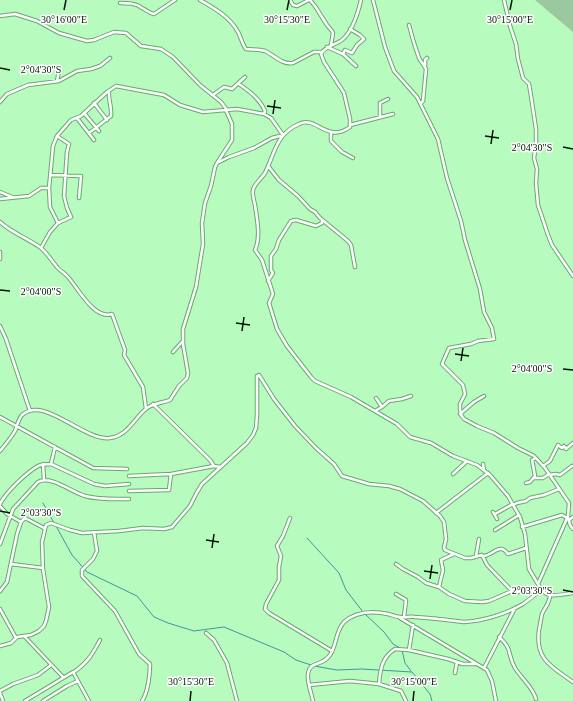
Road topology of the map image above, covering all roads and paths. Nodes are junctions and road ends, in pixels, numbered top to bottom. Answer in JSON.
{"nodes":[{"id":1,"x":176,"y":0,"type":"edge"},
{"id":2,"x":200,"y":0,"type":"edge"},
{"id":3,"x":290,"y":0,"type":"edge"},
{"id":4,"x":310,"y":0,"type":"edge"},
{"id":5,"x":361,"y":0,"type":"edge"},
{"id":6,"x":373,"y":0,"type":"edge"},
{"id":7,"x":504,"y":0,"type":"edge"},
{"id":8,"x":120,"y":3,"type":"dead end"},
{"id":9,"x":0,"y":16,"type":"edge"},
{"id":10,"x":409,"y":25,"type":"dead end"},
{"id":11,"x":350,"y":30,"type":"junction"},
{"id":12,"x":331,"y":45,"type":"junction"},
{"id":13,"x":327,"y":47,"type":"junction"},
{"id":14,"x":322,"y":52,"type":"junction"},
{"id":15,"x":343,"y":54,"type":"junction"},
{"id":16,"x":110,"y":58,"type":"dead end"},
{"id":17,"x":427,"y":58,"type":"dead end"},
{"id":18,"x":356,"y":66,"type":"dead end"},
{"id":19,"x":425,"y":66,"type":"junction"},
{"id":20,"x":59,"y":71,"type":"dead end"},
{"id":21,"x":245,"y":77,"type":"dead end"},
{"id":22,"x":57,"y":81,"type":"junction"},
{"id":23,"x":239,"y":84,"type":"junction"},
{"id":24,"x":109,"y":90,"type":"junction"},
{"id":25,"x":212,"y":95,"type":"junction"},
{"id":26,"x":388,"y":99,"type":"dead end"},
{"id":27,"x":0,"y":102,"type":"edge"},
{"id":28,"x":94,"y":103,"type":"junction"},
{"id":29,"x":421,"y":103,"type":"junction"},
{"id":30,"x":226,"y":110,"type":"junction"},
{"id":31,"x":84,"y":113,"type":"junction"},
{"id":32,"x":264,"y":114,"type":"junction"},
{"id":33,"x":393,"y":114,"type":"dead end"},
{"id":34,"x":380,"y":116,"type":"junction"},
{"id":35,"x":77,"y":118,"type":"junction"},
{"id":36,"x":107,"y":120,"type":"junction"},
{"id":37,"x":350,"y":125,"type":"junction"},
{"id":38,"x":97,"y":127,"type":"junction"},
{"id":39,"x":99,"y":131,"type":"dead end"},
{"id":40,"x":331,"y":132,"type":"junction"},
{"id":41,"x":89,"y":133,"type":"junction"},
{"id":42,"x":57,"y":136,"type":"junction"},
{"id":43,"x":282,"y":136,"type":"junction"},
{"id":44,"x":94,"y":140,"type":"dead end"},
{"id":45,"x":353,"y":158,"type":"dead end"},
{"id":46,"x":217,"y":163,"type":"junction"},
{"id":47,"x":268,"y":166,"type":"junction"},
{"id":48,"x":51,"y":175,"type":"junction"},
{"id":49,"x":66,"y":176,"type":"junction"},
{"id":50,"x":49,"y":188,"type":"junction"},
{"id":51,"x":0,"y":192,"type":"edge"},
{"id":52,"x":12,"y":197,"type":"junction"},
{"id":53,"x":79,"y":198,"type":"dead end"},
{"id":54,"x":0,"y":199,"type":"edge"},
{"id":55,"x":322,"y":220,"type":"junction"},
{"id":56,"x":0,"y":222,"type":"edge"},
{"id":57,"x":58,"y":223,"type":"junction"},
{"id":58,"x":41,"y":248,"type":"junction"},
{"id":59,"x":0,"y":252,"type":"edge"},
{"id":60,"x":0,"y":259,"type":"edge"},
{"id":61,"x":355,"y":267,"type":"dead end"},
{"id":62,"x":573,"y":276,"type":"edge"},
{"id":63,"x":268,"y":280,"type":"junction"},
{"id":64,"x":0,"y":326,"type":"edge"},
{"id":65,"x":183,"y":341,"type":"junction"},
{"id":66,"x":173,"y":352,"type":"dead end"},
{"id":67,"x":411,"y":396,"type":"dead end"},
{"id":68,"x":484,"y":396,"type":"dead end"},
{"id":69,"x":376,"y":398,"type":"dead end"},
{"id":70,"x":153,"y":404,"type":"junction"},
{"id":71,"x":382,"y":407,"type":"junction"},
{"id":72,"x":146,"y":409,"type":"junction"},
{"id":73,"x":30,"y":411,"type":"junction"},
{"id":74,"x":375,"y":411,"type":"junction"},
{"id":75,"x":460,"y":414,"type":"junction"},
{"id":76,"x":0,"y":417,"type":"edge"},
{"id":77,"x":16,"y":426,"type":"junction"},
{"id":78,"x":573,"y":443,"type":"edge"},
{"id":79,"x":54,"y":447,"type":"junction"},
{"id":80,"x":0,"y":451,"type":"edge"},
{"id":81,"x":537,"y":458,"type":"junction"},
{"id":82,"x":467,"y":461,"type":"junction"},
{"id":83,"x":43,"y":464,"type":"junction"},
{"id":84,"x":51,"y":464,"type":"junction"},
{"id":85,"x":483,"y":464,"type":"dead end"},
{"id":86,"x":214,"y":466,"type":"junction"},
{"id":87,"x":543,"y":466,"type":"junction"},
{"id":88,"x":572,"y":466,"type":"edge"},
{"id":89,"x":220,"y":467,"type":"junction"},
{"id":90,"x":127,"y":469,"type":"dead end"},
{"id":91,"x":484,"y":470,"type":"junction"},
{"id":92,"x":488,"y":473,"type":"junction"},
{"id":93,"x":171,"y":474,"type":"junction"},
{"id":94,"x":453,"y":474,"type":"dead end"},
{"id":95,"x":549,"y":475,"type":"junction"},
{"id":96,"x":129,"y":476,"type":"dead end"},
{"id":97,"x":534,"y":478,"type":"junction"},
{"id":98,"x":44,"y":479,"type":"junction"},
{"id":99,"x":526,"y":483,"type":"dead end"},
{"id":100,"x":129,"y":484,"type":"dead end"},
{"id":101,"x":559,"y":489,"type":"junction"},
{"id":102,"x":129,"y":491,"type":"dead end"},
{"id":103,"x":129,"y":499,"type":"dead end"},
{"id":104,"x":513,"y":504,"type":"junction"},
{"id":105,"x":0,"y":505,"type":"edge"},
{"id":106,"x":436,"y":514,"type":"junction"},
{"id":107,"x":519,"y":515,"type":"junction"},
{"id":108,"x":10,"y":516,"type":"junction"},
{"id":109,"x":573,"y":517,"type":"edge"},
{"id":110,"x":290,"y":518,"type":"dead end"},
{"id":111,"x":568,"y":518,"type":"junction"},
{"id":112,"x":497,"y":519,"type":"dead end"},
{"id":113,"x":21,"y":522,"type":"junction"},
{"id":114,"x":522,"y":527,"type":"junction"},
{"id":115,"x":44,"y":528,"type":"junction"},
{"id":116,"x":573,"y":529,"type":"edge"},
{"id":117,"x":495,"y":530,"type":"dead end"},
{"id":118,"x":94,"y":532,"type":"junction"},
{"id":119,"x":0,"y":534,"type":"edge"},
{"id":120,"x":2,"y":537,"type":"junction"},
{"id":121,"x":479,"y":539,"type":"dead end"},
{"id":122,"x":0,"y":544,"type":"edge"},
{"id":123,"x":526,"y":548,"type":"junction"},
{"id":124,"x":454,"y":554,"type":"junction"},
{"id":125,"x":476,"y":556,"type":"junction"},
{"id":126,"x":484,"y":556,"type":"junction"},
{"id":127,"x":11,"y":564,"type":"junction"},
{"id":128,"x":396,"y":564,"type":"dead end"},
{"id":129,"x":43,"y":568,"type":"junction"},
{"id":130,"x":538,"y":584,"type":"junction"},
{"id":131,"x":439,"y":587,"type":"junction"},
{"id":132,"x":0,"y":591,"type":"edge"},
{"id":133,"x":512,"y":591,"type":"junction"},
{"id":134,"x":539,"y":591,"type":"junction"},
{"id":135,"x":573,"y":593,"type":"edge"},
{"id":136,"x":396,"y":594,"type":"dead end"},
{"id":137,"x":550,"y":595,"type":"junction"},
{"id":138,"x":515,"y":608,"type":"junction"},
{"id":139,"x":0,"y":609,"type":"edge"},
{"id":140,"x":399,"y":617,"type":"junction"},
{"id":141,"x":404,"y":617,"type":"junction"},
{"id":142,"x":413,"y":625,"type":"junction"},
{"id":143,"x":206,"y":633,"type":"dead end"},
{"id":144,"x":25,"y":637,"type":"junction"},
{"id":145,"x":499,"y":637,"type":"junction"},
{"id":146,"x":16,"y":638,"type":"junction"},
{"id":147,"x":100,"y":640,"type":"dead end"},
{"id":148,"x":0,"y":646,"type":"edge"},
{"id":149,"x":409,"y":650,"type":"junction"},
{"id":150,"x":332,"y":651,"type":"junction"},
{"id":151,"x":457,"y":662,"type":"junction"},
{"id":152,"x":51,"y":665,"type":"junction"},
{"id":153,"x":483,"y":667,"type":"junction"},
{"id":154,"x":74,"y":672,"type":"junction"},
{"id":155,"x":456,"y":673,"type":"dead end"},
{"id":156,"x":63,"y":678,"type":"junction"},
{"id":157,"x":78,"y":681,"type":"junction"},
{"id":158,"x":573,"y":682,"type":"edge"},
{"id":159,"x":309,"y":683,"type":"junction"},
{"id":160,"x":379,"y":684,"type":"junction"},
{"id":161,"x":0,"y":692,"type":"edge"},
{"id":162,"x":536,"y":699,"type":"dead end"},
{"id":163,"x":3,"y":701,"type":"edge"},
{"id":164,"x":25,"y":701,"type":"edge"},
{"id":165,"x":43,"y":701,"type":"edge"},
{"id":166,"x":89,"y":701,"type":"edge"},
{"id":167,"x":142,"y":701,"type":"edge"},
{"id":168,"x":237,"y":701,"type":"edge"},
{"id":169,"x":313,"y":701,"type":"edge"},
{"id":170,"x":406,"y":701,"type":"edge"},
{"id":171,"x":496,"y":701,"type":"edge"}],
"edges":[{"from":1,"to":8,"type":"street"},
{"from":2,"to":14,"type":"street"},
{"from":3,"to":4,"type":"street"},
{"from":4,"to":12,"type":"street"},
{"from":5,"to":11,"type":"street"},
{"from":6,"to":29,"type":"street"},
{"from":7,"to":62,"type":"street"},
{"from":9,"to":25,"type":"street"},
{"from":10,"to":19,"type":"street"},
{"from":11,"to":12,"type":"street"},
{"from":11,"to":15,"type":"street"},
{"from":12,"to":13,"type":"street"},
{"from":13,"to":14,"type":"street"},
{"from":13,"to":15,"type":"street"},
{"from":14,"to":37,"type":"street"},
{"from":15,"to":18,"type":"street"},
{"from":16,"to":22,"type":"street"},
{"from":17,"to":19,"type":"street"},
{"from":19,"to":29,"type":"street"},
{"from":20,"to":22,"type":"street"},
{"from":21,"to":23,"type":"street"},
{"from":22,"to":27,"type":"street"},
{"from":23,"to":25,"type":"street"},
{"from":23,"to":32,"type":"street"},
{"from":24,"to":28,"type":"street"},
{"from":24,"to":30,"type":"street"},
{"from":24,"to":36,"type":"street"},
{"from":25,"to":30,"type":"street"},
{"from":26,"to":34,"type":"street"},
{"from":28,"to":31,"type":"street"},
{"from":28,"to":36,"type":"street"},
{"from":29,"to":75,"type":"street"},
{"from":30,"to":32,"type":"street"},
{"from":30,"to":46,"type":"street"},
{"from":31,"to":35,"type":"street"},
{"from":31,"to":38,"type":"street"},
{"from":32,"to":43,"type":"street"},
{"from":33,"to":34,"type":"street"},
{"from":34,"to":37,"type":"street"},
{"from":35,"to":41,"type":"street"},
{"from":35,"to":42,"type":"street"},
{"from":36,"to":38,"type":"street"},
{"from":37,"to":40,"type":"street"},
{"from":38,"to":39,"type":"street"},
{"from":38,"to":41,"type":"street"},
{"from":40,"to":43,"type":"street"},
{"from":40,"to":45,"type":"street"},
{"from":41,"to":44,"type":"street"},
{"from":42,"to":48,"type":"street"},
{"from":42,"to":49,"type":"street"},
{"from":43,"to":46,"type":"street"},
{"from":43,"to":47,"type":"street"},
{"from":46,"to":65,"type":"street"},
{"from":47,"to":55,"type":"street"},
{"from":47,"to":63,"type":"street"},
{"from":48,"to":49,"type":"street"},
{"from":48,"to":50,"type":"street"},
{"from":49,"to":53,"type":"street"},
{"from":49,"to":57,"type":"street"},
{"from":50,"to":52,"type":"street"},
{"from":50,"to":57,"type":"street"},
{"from":51,"to":52,"type":"street"},
{"from":52,"to":54,"type":"street"},
{"from":55,"to":61,"type":"street"},
{"from":55,"to":63,"type":"street"},
{"from":56,"to":58,"type":"street"},
{"from":57,"to":58,"type":"street"},
{"from":58,"to":72,"type":"street"},
{"from":59,"to":60,"type":"street"},
{"from":63,"to":74,"type":"street"},
{"from":64,"to":73,"type":"street"},
{"from":65,"to":66,"type":"street"},
{"from":65,"to":70,"type":"street"},
{"from":67,"to":71,"type":"street"},
{"from":68,"to":75,"type":"street"},
{"from":69,"to":71,"type":"street"},
{"from":70,"to":72,"type":"street"},
{"from":70,"to":86,"type":"street"},
{"from":71,"to":74,"type":"street"},
{"from":72,"to":73,"type":"street"},
{"from":73,"to":77,"type":"street"},
{"from":74,"to":82,"type":"street"},
{"from":75,"to":81,"type":"street"},
{"from":76,"to":77,"type":"street"},
{"from":77,"to":79,"type":"street"},
{"from":77,"to":80,"type":"street"},
{"from":78,"to":87,"type":"street"},
{"from":79,"to":84,"type":"street"},
{"from":79,"to":90,"type":"street"},
{"from":81,"to":87,"type":"street"},
{"from":81,"to":97,"type":"street"},
{"from":82,"to":91,"type":"street"},
{"from":82,"to":94,"type":"street"},
{"from":83,"to":84,"type":"street"},
{"from":83,"to":98,"type":"street"},
{"from":83,"to":105,"type":"street"},
{"from":84,"to":100,"type":"street"},
{"from":85,"to":91,"type":"street"},
{"from":86,"to":89,"type":"street"},
{"from":86,"to":93,"type":"street"},
{"from":87,"to":95,"type":"street"},
{"from":88,"to":95,"type":"street"},
{"from":89,"to":106,"type":"street"},
{"from":89,"to":118,"type":"street"},
{"from":91,"to":92,"type":"street"},
{"from":92,"to":104,"type":"street"},
{"from":92,"to":106,"type":"street"},
{"from":93,"to":96,"type":"street"},
{"from":93,"to":102,"type":"street"},
{"from":95,"to":97,"type":"street"},
{"from":95,"to":101,"type":"street"},
{"from":97,"to":99,"type":"street"},
{"from":98,"to":103,"type":"street"},
{"from":98,"to":108,"type":"street"},
{"from":101,"to":104,"type":"street"},
{"from":101,"to":111,"type":"street"},
{"from":104,"to":107,"type":"street"},
{"from":104,"to":112,"type":"street"},
{"from":105,"to":108,"type":"street"},
{"from":106,"to":124,"type":"street"},
{"from":107,"to":114,"type":"street"},
{"from":107,"to":117,"type":"street"},
{"from":108,"to":113,"type":"street"},
{"from":108,"to":120,"type":"street"},
{"from":109,"to":111,"type":"street"},
{"from":110,"to":150,"type":"street"},
{"from":111,"to":114,"type":"street"},
{"from":111,"to":116,"type":"street"},
{"from":111,"to":130,"type":"street"},
{"from":113,"to":115,"type":"street"},
{"from":113,"to":127,"type":"street"},
{"from":114,"to":123,"type":"street"},
{"from":115,"to":118,"type":"street"},
{"from":115,"to":129,"type":"street"},
{"from":118,"to":167,"type":"street"},
{"from":119,"to":120,"type":"street"},
{"from":120,"to":122,"type":"street"},
{"from":121,"to":125,"type":"street"},
{"from":123,"to":126,"type":"street"},
{"from":123,"to":130,"type":"street"},
{"from":124,"to":125,"type":"street"},
{"from":124,"to":131,"type":"street"},
{"from":125,"to":126,"type":"street"},
{"from":126,"to":133,"type":"street"},
{"from":127,"to":129,"type":"street"},
{"from":127,"to":132,"type":"street"},
{"from":128,"to":131,"type":"street"},
{"from":129,"to":144,"type":"street"},
{"from":130,"to":134,"type":"street"},
{"from":131,"to":133,"type":"street"},
{"from":133,"to":134,"type":"street"},
{"from":134,"to":137,"type":"street"},
{"from":134,"to":138,"type":"street"},
{"from":135,"to":137,"type":"street"},
{"from":136,"to":141,"type":"street"},
{"from":137,"to":158,"type":"street"},
{"from":138,"to":141,"type":"street"},
{"from":138,"to":145,"type":"street"},
{"from":139,"to":146,"type":"street"},
{"from":140,"to":141,"type":"street"},
{"from":140,"to":142,"type":"street"},
{"from":140,"to":150,"type":"street"},
{"from":142,"to":149,"type":"street"},
{"from":142,"to":153,"type":"street"},
{"from":143,"to":168,"type":"street"},
{"from":144,"to":146,"type":"street"},
{"from":144,"to":152,"type":"street"},
{"from":145,"to":153,"type":"street"},
{"from":145,"to":162,"type":"street"},
{"from":146,"to":148,"type":"street"},
{"from":147,"to":154,"type":"street"},
{"from":149,"to":151,"type":"street"},
{"from":149,"to":160,"type":"street"},
{"from":150,"to":159,"type":"street"},
{"from":151,"to":153,"type":"street"},
{"from":151,"to":155,"type":"street"},
{"from":152,"to":156,"type":"street"},
{"from":152,"to":161,"type":"street"},
{"from":153,"to":171,"type":"street"},
{"from":154,"to":156,"type":"street"},
{"from":154,"to":157,"type":"street"},
{"from":156,"to":164,"type":"street"},
{"from":157,"to":165,"type":"street"},
{"from":157,"to":166,"type":"street"},
{"from":159,"to":160,"type":"street"},
{"from":159,"to":169,"type":"street"},
{"from":160,"to":170,"type":"street"},
{"from":161,"to":163,"type":"street"}]}
